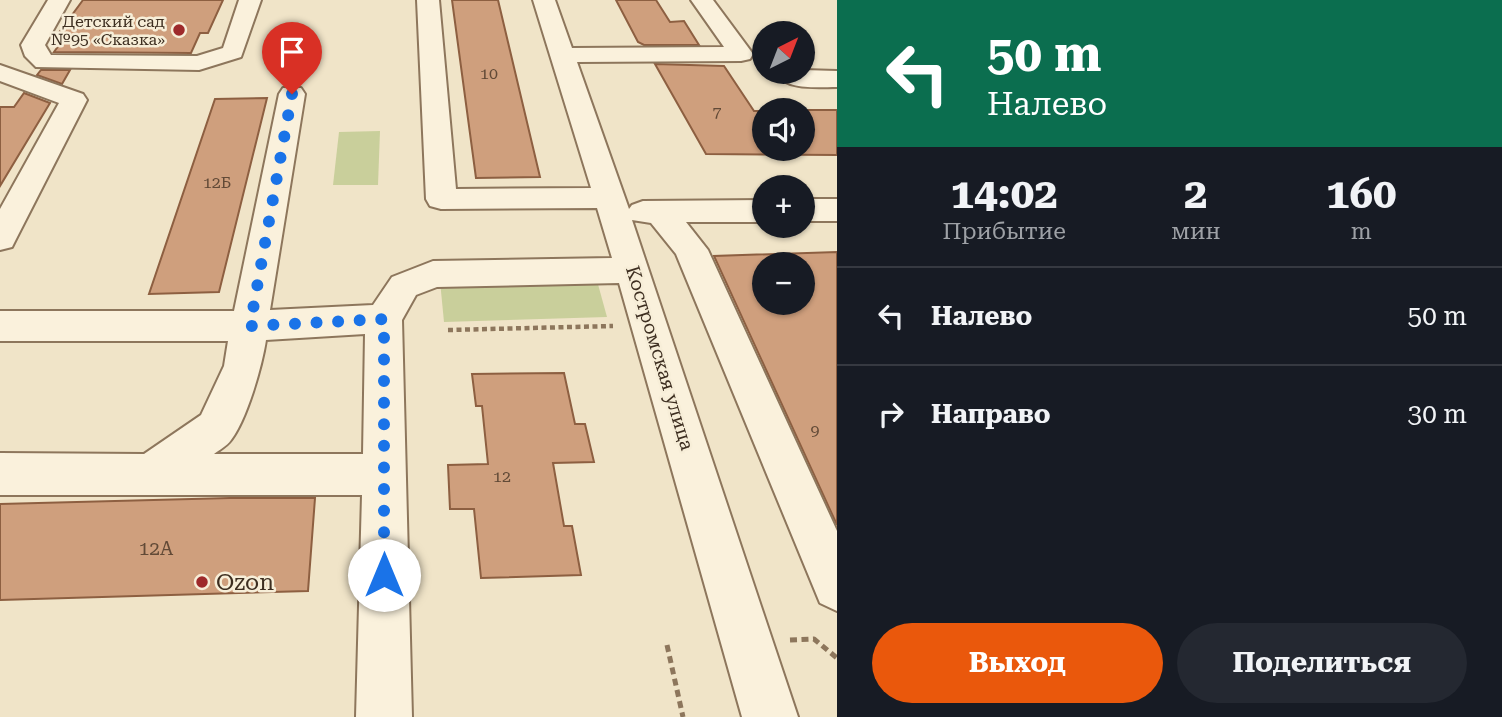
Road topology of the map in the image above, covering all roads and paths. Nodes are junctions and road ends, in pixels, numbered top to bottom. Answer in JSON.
{"nodes":[{"id":1,"x":59,"y":0,"type":"edge"},
{"id":2,"x":250,"y":0,"type":"edge"},
{"id":3,"x":428,"y":0,"type":"edge"},
{"id":4,"x":544,"y":0,"type":"edge"},
{"id":5,"x":702,"y":0,"type":"edge"},
{"id":6,"x":741,"y":54,"type":"junction"},
{"id":7,"x":562,"y":55,"type":"junction"},
{"id":8,"x":752,"y":58,"type":"edge"},
{"id":9,"x":0,"y":72,"type":"edge"},
{"id":10,"x":837,"y":79,"type":"edge"},
{"id":11,"x":816,"y":80,"type":"edge"},
{"id":12,"x":292,"y":94,"type":"dead end"},
{"id":13,"x":610,"y":205,"type":"junction"},
{"id":14,"x":815,"y":210,"type":"edge"},
{"id":15,"x":837,"y":210,"type":"edge"},
{"id":16,"x":752,"y":211,"type":"edge"},
{"id":17,"x":660,"y":212,"type":"junction"},
{"id":18,"x":0,"y":239,"type":"edge"},
{"id":19,"x":633,"y":270,"type":"junction"},
{"id":20,"x":384,"y":319,"type":"junction"},
{"id":21,"x":0,"y":326,"type":"edge"},
{"id":22,"x":250,"y":326,"type":"junction"},
{"id":23,"x":624,"y":326,"type":"dead end"},
{"id":24,"x":448,"y":330,"type":"dead end"},
{"id":25,"x":0,"y":474,"type":"edge"},
{"id":26,"x":384,"y":474,"type":"junction"},
{"id":27,"x":150,"y":475,"type":"junction"},
{"id":28,"x":837,"y":586,"type":"edge"},
{"id":29,"x":667,"y":645,"type":"dead end"},
{"id":30,"x":384,"y":717,"type":"edge"},
{"id":31,"x":683,"y":717,"type":"edge"},
{"id":32,"x":770,"y":717,"type":"edge"}],
"edges":[{"from":1,"to":2,"type":"street"},
{"from":3,"to":13,"type":"street"},
{"from":4,"to":7,"type":"street","name":"Костромская улица"},
{"from":5,"to":6,"type":"street"},
{"from":6,"to":7,"type":"street"},
{"from":6,"to":8,"type":"street"},
{"from":7,"to":13,"type":"street","name":"Костромская улица"},
{"from":9,"to":18,"type":"street"},
{"from":10,"to":11,"type":"street"},
{"from":12,"to":22,"type":"street"},
{"from":13,"to":17,"type":"street"},
{"from":13,"to":19,"type":"street","name":"Костромская улица"},
{"from":14,"to":15,"type":"street"},
{"from":16,"to":17,"type":"street"},
{"from":17,"to":28,"type":"street"},
{"from":19,"to":20,"type":"street"},
{"from":19,"to":32,"type":"street","name":"Костромская улица"},
{"from":20,"to":22,"type":"street"},
{"from":20,"to":26,"type":"street"},
{"from":21,"to":22,"type":"street"},
{"from":22,"to":27,"type":"street"},
{"from":23,"to":24,"type":"path"},
{"from":25,"to":27,"type":"street"},
{"from":26,"to":27,"type":"street"},
{"from":26,"to":30,"type":"street"},
{"from":29,"to":31,"type":"path"}]}
